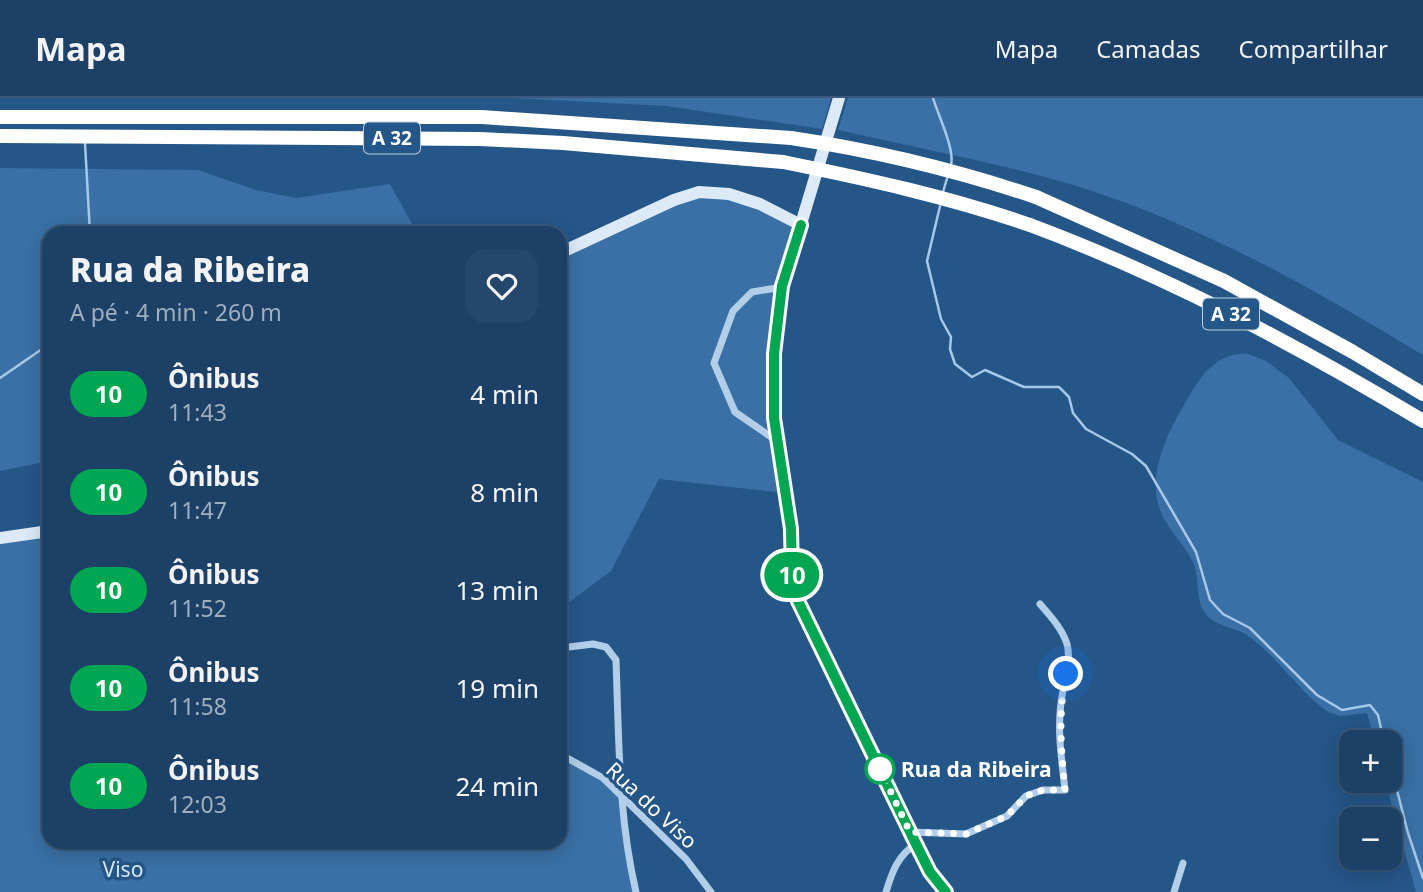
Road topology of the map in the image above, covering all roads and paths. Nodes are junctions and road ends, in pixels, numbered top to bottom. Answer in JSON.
{"nodes":[{"id":1,"x":839,"y":98,"type":"edge"},
{"id":2,"x":0,"y":117,"type":"edge"},
{"id":3,"x":0,"y":136,"type":"edge"},
{"id":4,"x":801,"y":225,"type":"junction"},
{"id":5,"x":567,"y":250,"type":"edge"},
{"id":6,"x":782,"y":286,"type":"junction"},
{"id":7,"x":1423,"y":394,"type":"edge"},
{"id":8,"x":1423,"y":421,"type":"edge"},
{"id":9,"x":778,"y":441,"type":"junction"},
{"id":10,"x":42,"y":532,"type":"edge"},
{"id":11,"x":0,"y":538,"type":"edge"},
{"id":12,"x":1040,"y":604,"type":"dead end"},
{"id":13,"x":569,"y":647,"type":"dead end"},
{"id":14,"x":567,"y":758,"type":"edge"},
{"id":15,"x":620,"y":793,"type":"junction"},
{"id":16,"x":910,"y":832,"type":"junction"},
{"id":17,"x":916,"y":844,"type":"junction"},
{"id":18,"x":1183,"y":863,"type":"dead end"},
{"id":19,"x":636,"y":892,"type":"edge"},
{"id":20,"x":711,"y":892,"type":"edge"},
{"id":21,"x":886,"y":892,"type":"edge"},
{"id":22,"x":946,"y":892,"type":"edge"},
{"id":23,"x":1174,"y":892,"type":"edge"}],
"edges":[{"from":1,"to":4,"type":"main road"},
{"from":2,"to":7,"type":"highway","number":"A 32","bridge":true},
{"from":3,"to":8,"type":"highway","number":"A 32","bridge":true},
{"from":4,"to":5,"type":"main road"},
{"from":4,"to":6,"type":"main road"},
{"from":6,"to":9,"type":"main road"},
{"from":6,"to":9,"type":"street"},
{"from":9,"to":16,"type":"main road"},
{"from":10,"to":11,"type":"main road"},
{"from":12,"to":16,"type":"street"},
{"from":13,"to":15,"type":"street"},
{"from":14,"to":15,"type":"street","name":"Rua do Viso"},
{"from":15,"to":19,"type":"street"},
{"from":15,"to":20,"type":"street","name":"Rua do Viso"},
{"from":16,"to":17,"type":"main road"},
{"from":17,"to":21,"type":"street"},
{"from":17,"to":22,"type":"main road"},
{"from":18,"to":23,"type":"street"}]}
